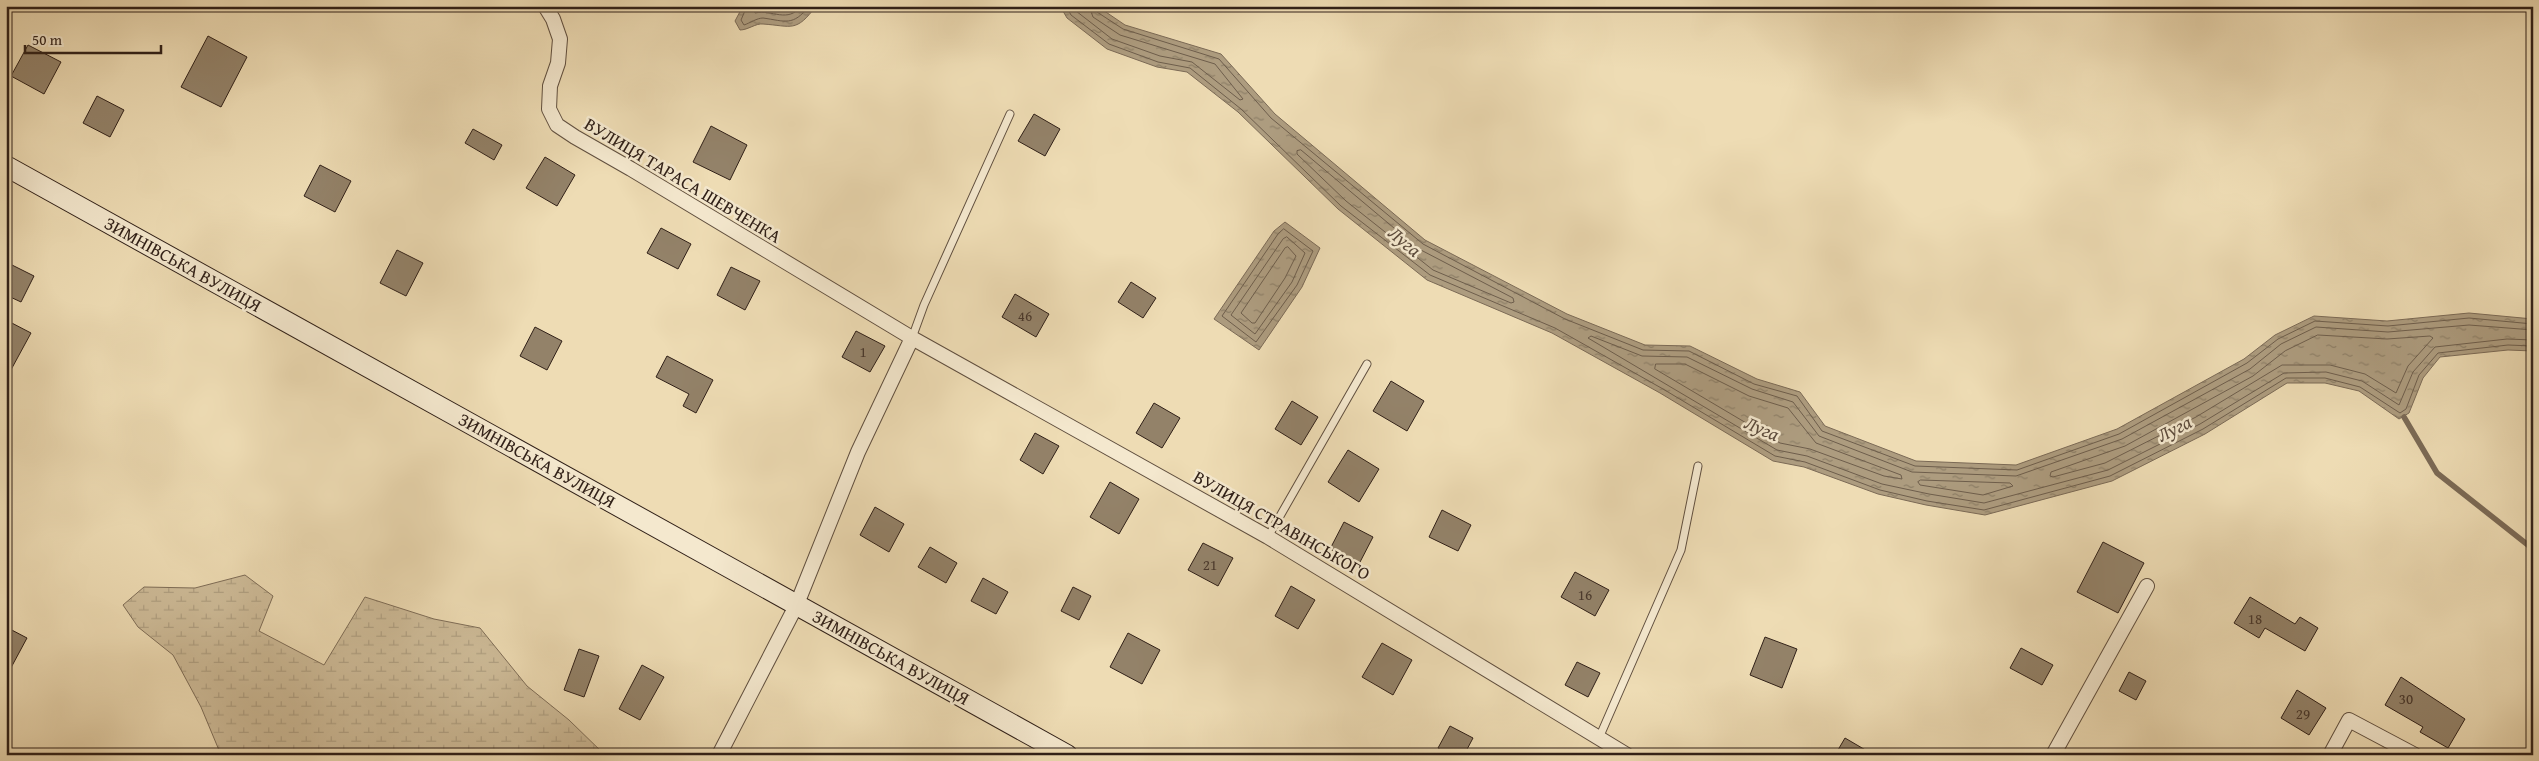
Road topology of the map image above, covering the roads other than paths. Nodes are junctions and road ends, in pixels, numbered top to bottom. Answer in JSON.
{"nodes":[{"id":1,"x":545,"y":6,"type":"edge"},
{"id":2,"x":1010,"y":114,"type":"dead end"},
{"id":3,"x":6,"y":166,"type":"edge"},
{"id":4,"x":912,"y":338,"type":"junction"},
{"id":5,"x":1367,"y":364,"type":"dead end"},
{"id":6,"x":1698,"y":466,"type":"dead end"},
{"id":7,"x":1268,"y":537,"type":"junction"},
{"id":8,"x":2147,"y":586,"type":"dead end"},
{"id":9,"x":797,"y":604,"type":"junction"},
{"id":10,"x":1599,"y":738,"type":"junction"},
{"id":11,"x":719,"y":755,"type":"edge"},
{"id":12,"x":1067,"y":755,"type":"edge"},
{"id":13,"x":1627,"y":755,"type":"edge"},
{"id":14,"x":2053,"y":755,"type":"edge"},
{"id":15,"x":2330,"y":755,"type":"edge"},
{"id":16,"x":2415,"y":755,"type":"edge"}],
"edges":[{"from":1,"to":4,"type":"street","name":"ВУЛИЦЯ ТАРАСА ШЕВЧЕНКА"},
{"from":2,"to":4,"type":"lane"},
{"from":3,"to":9,"type":"main road","name":"ЗИМНІВСЬКА ВУЛИЦЯ"},
{"from":4,"to":7,"type":"street","name":"ВУЛИЦЯ СТРАВІНСЬКОГО"},
{"from":4,"to":9,"type":"street"},
{"from":5,"to":7,"type":"lane"},
{"from":6,"to":10,"type":"lane"},
{"from":7,"to":10,"type":"street","name":"ВУЛИЦЯ СТРАВІНСЬКОГО"},
{"from":8,"to":14,"type":"street"},
{"from":9,"to":11,"type":"street"},
{"from":9,"to":12,"type":"main road","name":"ЗИМНІВСЬКА ВУЛИЦЯ"},
{"from":10,"to":13,"type":"street","name":"ВУЛИЦЯ СТРАВІНСЬКОГО"},
{"from":15,"to":16,"type":"street"}]}
